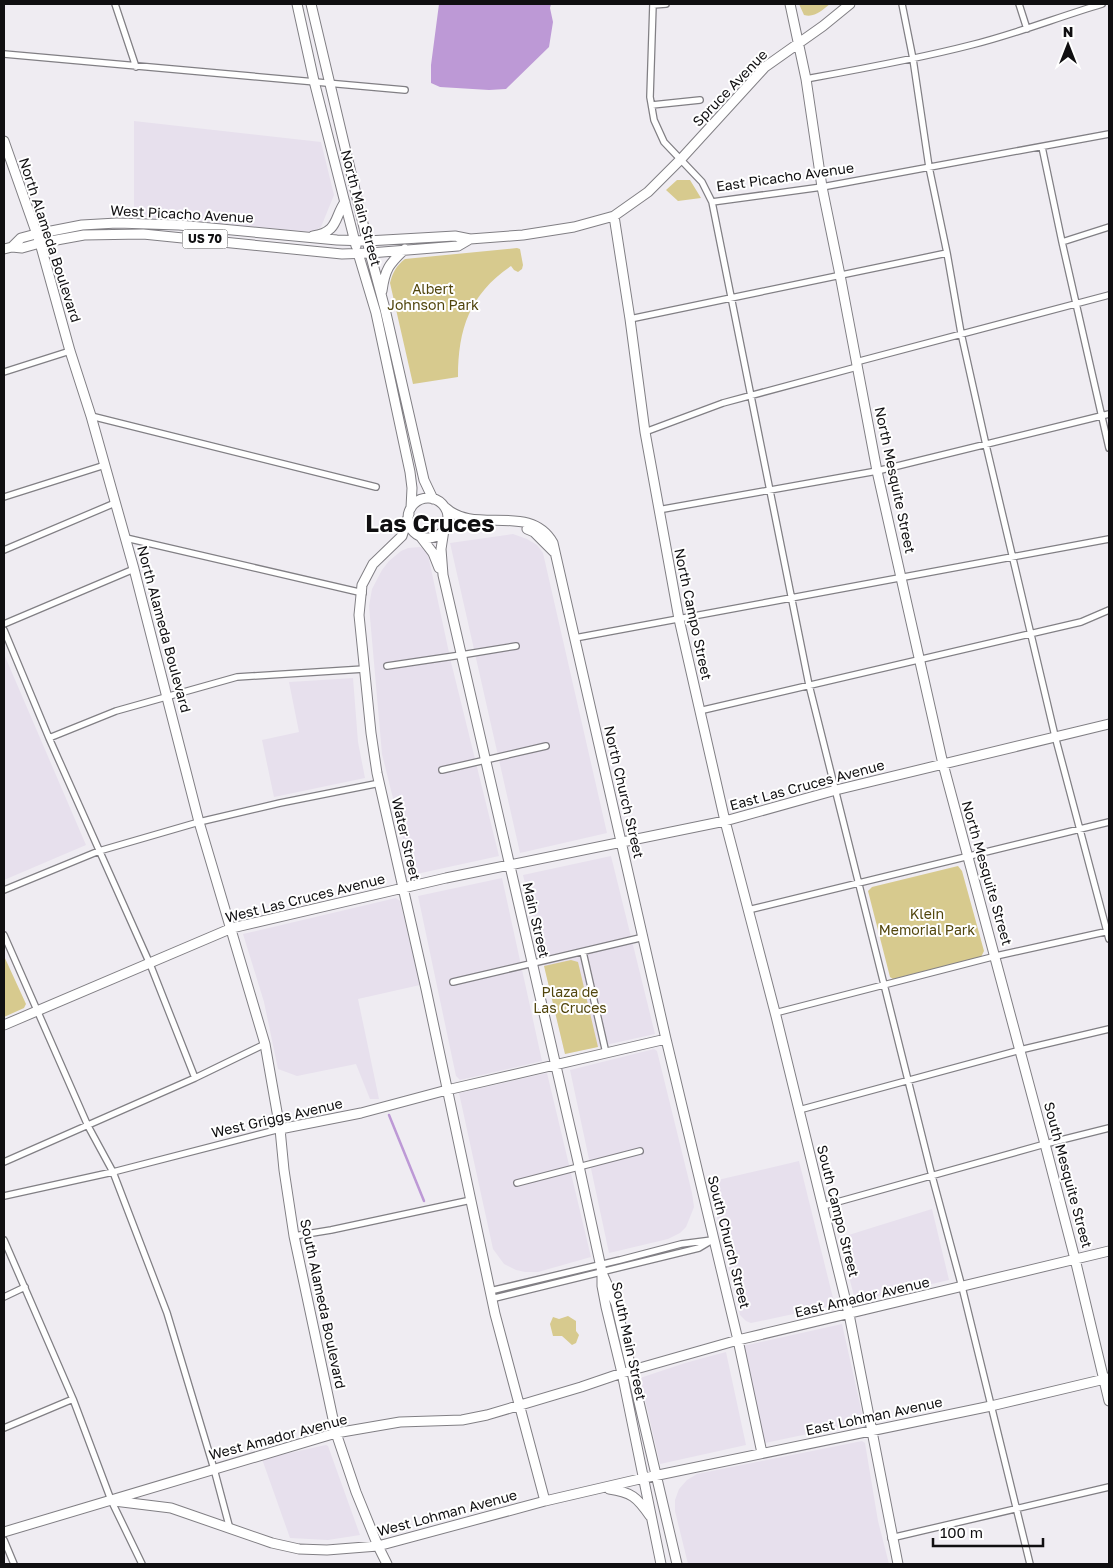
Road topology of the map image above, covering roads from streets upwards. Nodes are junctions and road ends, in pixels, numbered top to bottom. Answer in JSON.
{"nodes":[{"id":1,"x":115,"y":4,"type":"edge"},
{"id":2,"x":297,"y":4,"type":"edge"},
{"id":3,"x":311,"y":4,"type":"edge"},
{"id":4,"x":653,"y":4,"type":"edge"},
{"id":5,"x":666,"y":4,"type":"edge"},
{"id":6,"x":790,"y":4,"type":"edge"},
{"id":7,"x":850,"y":4,"type":"edge"},
{"id":8,"x":902,"y":4,"type":"edge"},
{"id":9,"x":1020,"y":4,"type":"edge"},
{"id":10,"x":1102,"y":4,"type":"edge"},
{"id":11,"x":1027,"y":29,"type":"junction"},
{"id":12,"x":798,"y":43,"type":"junction"},
{"id":13,"x":4,"y":54,"type":"edge"},
{"id":14,"x":913,"y":59,"type":"junction"},
{"id":15,"x":136,"y":67,"type":"junction"},
{"id":16,"x":806,"y":79,"type":"junction"},
{"id":17,"x":322,"y":82,"type":"junction"},
{"id":18,"x":404,"y":90,"type":"dead end"},
{"id":19,"x":700,"y":100,"type":"dead end"},
{"id":20,"x":652,"y":105,"type":"junction"},
{"id":21,"x":1109,"y":134,"type":"edge"},
{"id":22,"x":4,"y":141,"type":"edge"},
{"id":23,"x":1042,"y":147,"type":"junction"},
{"id":24,"x":681,"y":159,"type":"junction"},
{"id":25,"x":929,"y":167,"type":"junction"},
{"id":26,"x":822,"y":187,"type":"junction"},
{"id":27,"x":345,"y":202,"type":"junction"},
{"id":28,"x":712,"y":202,"type":"junction"},
{"id":29,"x":614,"y":216,"type":"junction"},
{"id":30,"x":1109,"y":227,"type":"edge"},
{"id":31,"x":303,"y":237,"type":"junction"},
{"id":32,"x":38,"y":238,"type":"junction"},
{"id":33,"x":470,"y":240,"type":"junction"},
{"id":34,"x":355,"y":241,"type":"junction"},
{"id":35,"x":367,"y":241,"type":"junction"},
{"id":36,"x":1062,"y":242,"type":"junction"},
{"id":37,"x":8,"y":248,"type":"edge"},
{"id":38,"x":405,"y":249,"type":"junction"},
{"id":39,"x":358,"y":253,"type":"junction"},
{"id":40,"x":370,"y":253,"type":"junction"},
{"id":41,"x":947,"y":253,"type":"junction"},
{"id":42,"x":840,"y":275,"type":"junction"},
{"id":43,"x":1109,"y":295,"type":"edge"},
{"id":44,"x":382,"y":296,"type":"junction"},
{"id":45,"x":732,"y":299,"type":"junction"},
{"id":46,"x":1076,"y":304,"type":"junction"},
{"id":47,"x":630,"y":319,"type":"junction"},
{"id":48,"x":961,"y":333,"type":"junction"},
{"id":49,"x":70,"y":351,"type":"junction"},
{"id":50,"x":856,"y":364,"type":"junction"},
{"id":51,"x":4,"y":372,"type":"edge"},
{"id":52,"x":750,"y":394,"type":"junction"},
{"id":53,"x":1109,"y":414,"type":"edge"},
{"id":54,"x":91,"y":416,"type":"junction"},
{"id":55,"x":1102,"y":416,"type":"junction"},
{"id":56,"x":645,"y":432,"type":"junction"},
{"id":57,"x":986,"y":445,"type":"junction"},
{"id":58,"x":1109,"y":448,"type":"edge"},
{"id":59,"x":105,"y":465,"type":"junction"},
{"id":60,"x":877,"y":471,"type":"junction"},
{"id":61,"x":376,"y":487,"type":"dead end"},
{"id":62,"x":770,"y":490,"type":"junction"},
{"id":63,"x":4,"y":497,"type":"edge"},
{"id":64,"x":433,"y":499,"type":"junction"},
{"id":65,"x":115,"y":503,"type":"junction"},
{"id":66,"x":446,"y":508,"type":"junction"},
{"id":67,"x":658,"y":510,"type":"junction"},
{"id":68,"x":410,"y":511,"type":"junction"},
{"id":69,"x":445,"y":529,"type":"junction"},
{"id":70,"x":418,"y":535,"type":"junction"},
{"id":71,"x":126,"y":538,"type":"junction"},
{"id":72,"x":1109,"y":539,"type":"edge"},
{"id":73,"x":4,"y":550,"type":"edge"},
{"id":74,"x":554,"y":552,"type":"junction"},
{"id":75,"x":1012,"y":557,"type":"junction"},
{"id":76,"x":134,"y":569,"type":"junction"},
{"id":77,"x":442,"y":575,"type":"junction"},
{"id":78,"x":902,"y":578,"type":"junction"},
{"id":79,"x":363,"y":593,"type":"junction"},
{"id":80,"x":793,"y":598,"type":"junction"},
{"id":81,"x":1109,"y":610,"type":"edge"},
{"id":82,"x":679,"y":619,"type":"junction"},
{"id":83,"x":4,"y":624,"type":"edge"},
{"id":84,"x":4,"y":630,"type":"edge"},
{"id":85,"x":1031,"y":634,"type":"junction"},
{"id":86,"x":575,"y":638,"type":"junction"},
{"id":87,"x":516,"y":646,"type":"dead end"},
{"id":88,"x":461,"y":656,"type":"junction"},
{"id":89,"x":920,"y":660,"type":"junction"},
{"id":90,"x":387,"y":666,"type":"dead end"},
{"id":91,"x":364,"y":669,"type":"junction"},
{"id":92,"x":809,"y":685,"type":"junction"},
{"id":93,"x":167,"y":696,"type":"junction"},
{"id":94,"x":699,"y":710,"type":"junction"},
{"id":95,"x":1109,"y":724,"type":"edge"},
{"id":96,"x":1055,"y":736,"type":"junction"},
{"id":97,"x":49,"y":738,"type":"junction"},
{"id":98,"x":546,"y":746,"type":"dead end"},
{"id":99,"x":485,"y":760,"type":"junction"},
{"id":100,"x":943,"y":764,"type":"junction"},
{"id":101,"x":442,"y":770,"type":"dead end"},
{"id":102,"x":380,"y":783,"type":"junction"},
{"id":103,"x":836,"y":790,"type":"junction"},
{"id":104,"x":725,"y":821,"type":"junction"},
{"id":105,"x":199,"y":822,"type":"junction"},
{"id":106,"x":1109,"y":822,"type":"edge"},
{"id":107,"x":1080,"y":830,"type":"junction"},
{"id":108,"x":622,"y":842,"type":"junction"},
{"id":109,"x":100,"y":851,"type":"junction"},
{"id":110,"x":968,"y":858,"type":"junction"},
{"id":111,"x":510,"y":865,"type":"junction"},
{"id":112,"x":858,"y":883,"type":"junction"},
{"id":113,"x":403,"y":888,"type":"junction"},
{"id":114,"x":4,"y":890,"type":"edge"},
{"id":115,"x":748,"y":910,"type":"junction"},
{"id":116,"x":232,"y":928,"type":"junction"},
{"id":117,"x":1108,"y":931,"type":"edge"},
{"id":118,"x":4,"y":934,"type":"edge"},
{"id":119,"x":644,"y":937,"type":"junction"},
{"id":120,"x":1109,"y":939,"type":"edge"},
{"id":121,"x":583,"y":952,"type":"junction"},
{"id":122,"x":996,"y":956,"type":"junction"},
{"id":123,"x":150,"y":964,"type":"junction"},
{"id":124,"x":532,"y":964,"type":"junction"},
{"id":125,"x":454,"y":982,"type":"dead end"},
{"id":126,"x":884,"y":986,"type":"junction"},
{"id":127,"x":38,"y":1010,"type":"junction"},
{"id":128,"x":775,"y":1013,"type":"junction"},
{"id":129,"x":4,"y":1025,"type":"edge"},
{"id":130,"x":1109,"y":1029,"type":"edge"},
{"id":131,"x":666,"y":1039,"type":"junction"},
{"id":132,"x":265,"y":1044,"type":"junction"},
{"id":133,"x":1020,"y":1050,"type":"junction"},
{"id":134,"x":606,"y":1053,"type":"junction"},
{"id":135,"x":555,"y":1065,"type":"junction"},
{"id":136,"x":195,"y":1078,"type":"junction"},
{"id":137,"x":908,"y":1080,"type":"junction"},
{"id":138,"x":447,"y":1090,"type":"junction"},
{"id":139,"x":799,"y":1110,"type":"junction"},
{"id":140,"x":88,"y":1126,"type":"junction"},
{"id":141,"x":1109,"y":1128,"type":"edge"},
{"id":142,"x":280,"y":1129,"type":"junction"},
{"id":143,"x":1045,"y":1144,"type":"junction"},
{"id":144,"x":640,"y":1151,"type":"dead end"},
{"id":145,"x":4,"y":1162,"type":"edge"},
{"id":146,"x":579,"y":1166,"type":"junction"},
{"id":147,"x":113,"y":1172,"type":"junction"},
{"id":148,"x":932,"y":1176,"type":"junction"},
{"id":149,"x":517,"y":1182,"type":"dead end"},
{"id":150,"x":4,"y":1196,"type":"edge"},
{"id":151,"x":471,"y":1200,"type":"junction"},
{"id":152,"x":823,"y":1206,"type":"junction"},
{"id":153,"x":294,"y":1236,"type":"junction"},
{"id":154,"x":714,"y":1239,"type":"junction"},
{"id":155,"x":4,"y":1240,"type":"edge"},
{"id":156,"x":1109,"y":1251,"type":"edge"},
{"id":157,"x":1075,"y":1259,"type":"junction"},
{"id":158,"x":601,"y":1269,"type":"junction"},
{"id":159,"x":25,"y":1287,"type":"junction"},
{"id":160,"x":962,"y":1287,"type":"junction"},
{"id":161,"x":490,"y":1295,"type":"junction"},
{"id":162,"x":4,"y":1296,"type":"edge"},
{"id":163,"x":849,"y":1314,"type":"junction"},
{"id":164,"x":738,"y":1340,"type":"junction"},
{"id":165,"x":631,"y":1371,"type":"junction"},
{"id":166,"x":622,"y":1373,"type":"junction"},
{"id":167,"x":1107,"y":1378,"type":"edge"},
{"id":168,"x":73,"y":1399,"type":"junction"},
{"id":169,"x":1109,"y":1401,"type":"edge"},
{"id":170,"x":520,"y":1405,"type":"junction"},
{"id":171,"x":991,"y":1406,"type":"junction"},
{"id":172,"x":4,"y":1428,"type":"edge"},
{"id":173,"x":872,"y":1431,"type":"junction"},
{"id":174,"x":336,"y":1433,"type":"junction"},
{"id":175,"x":762,"y":1453,"type":"junction"},
{"id":176,"x":214,"y":1469,"type":"junction"},
{"id":177,"x":657,"y":1476,"type":"junction"},
{"id":178,"x":644,"y":1478,"type":"junction"},
{"id":179,"x":1109,"y":1487,"type":"edge"},
{"id":180,"x":604,"y":1489,"type":"junction"},
{"id":181,"x":111,"y":1500,"type":"junction"},
{"id":182,"x":545,"y":1501,"type":"junction"},
{"id":183,"x":1017,"y":1508,"type":"junction"},
{"id":184,"x":652,"y":1520,"type":"junction"},
{"id":185,"x":230,"y":1529,"type":"junction"},
{"id":186,"x":4,"y":1532,"type":"edge"},
{"id":187,"x":891,"y":1538,"type":"junction"},
{"id":188,"x":4,"y":1540,"type":"edge"},
{"id":189,"x":378,"y":1546,"type":"junction"},
{"id":190,"x":14,"y":1564,"type":"edge"},
{"id":191,"x":142,"y":1564,"type":"edge"},
{"id":192,"x":387,"y":1564,"type":"edge"},
{"id":193,"x":662,"y":1564,"type":"edge"},
{"id":194,"x":677,"y":1564,"type":"edge"},
{"id":195,"x":898,"y":1564,"type":"edge"},
{"id":196,"x":1030,"y":1564,"type":"edge"}],
"edges":[{"from":1,"to":15,"type":"street"},
{"from":2,"to":17,"type":"street","name":"North Main Street"},
{"from":3,"to":17,"type":"street","name":"North Main Street"},
{"from":4,"to":5,"type":"street"},
{"from":4,"to":20,"type":"street"},
{"from":6,"to":12,"type":"street","name":"North Mesquite Street"},
{"from":7,"to":12,"type":"street","name":"Spruce Avenue"},
{"from":8,"to":14,"type":"street"},
{"from":9,"to":11,"type":"street"},
{"from":10,"to":11,"type":"street"},
{"from":11,"to":14,"type":"street"},
{"from":12,"to":16,"type":"street","name":"North Mesquite Street"},
{"from":12,"to":24,"type":"street","name":"Spruce Avenue"},
{"from":13,"to":15,"type":"street"},
{"from":14,"to":16,"type":"street"},
{"from":14,"to":25,"type":"street"},
{"from":15,"to":17,"type":"street"},
{"from":16,"to":26,"type":"street","name":"North Mesquite Street"},
{"from":17,"to":18,"type":"street"},
{"from":17,"to":27,"type":"street","name":"North Main Street"},
{"from":17,"to":35,"type":"street","name":"North Main Street"},
{"from":19,"to":20,"type":"street"},
{"from":20,"to":24,"type":"street"},
{"from":21,"to":23,"type":"street","name":"East Picacho Avenue"},
{"from":22,"to":32,"type":"street","name":"North Alameda Boulevard"},
{"from":23,"to":25,"type":"street","name":"East Picacho Avenue"},
{"from":23,"to":36,"type":"street"},
{"from":24,"to":28,"type":"street","name":"East Picacho Avenue"},
{"from":24,"to":29,"type":"street"},
{"from":25,"to":26,"type":"street","name":"East Picacho Avenue"},
{"from":25,"to":41,"type":"street"},
{"from":26,"to":28,"type":"street","name":"East Picacho Avenue"},
{"from":26,"to":42,"type":"street","name":"North Mesquite Street"},
{"from":27,"to":31,"type":"street"},
{"from":27,"to":34,"type":"street","name":"North Main Street"},
{"from":28,"to":45,"type":"street"},
{"from":29,"to":33,"type":"street"},
{"from":29,"to":47,"type":"street","name":"North Campo Street"},
{"from":30,"to":36,"type":"street"},
{"from":31,"to":32,"type":"street","name":"West Picacho Avenue","number":"US 70"},
{"from":31,"to":34,"type":"street","name":"West Picacho Avenue"},
{"from":32,"to":37,"type":"street","name":"West Picacho Avenue","number":"US 70"},
{"from":32,"to":39,"type":"street","name":"West Picacho Avenue","number":"US 70"},
{"from":32,"to":49,"type":"street","name":"North Alameda Boulevard"},
{"from":33,"to":35,"type":"street"},
{"from":33,"to":38,"type":"street","name":"West Picacho Avenue"},
{"from":34,"to":35,"type":"street"},
{"from":34,"to":39,"type":"street","name":"North Main Street"},
{"from":35,"to":40,"type":"street","name":"North Main Street"},
{"from":36,"to":46,"type":"street"},
{"from":38,"to":40,"type":"street","name":"West Picacho Avenue"},
{"from":38,"to":44,"type":"street"},
{"from":39,"to":40,"type":"street","name":"West Picacho Avenue","number":"US 70"},
{"from":39,"to":68,"type":"street","name":"North Main Street"},
{"from":40,"to":44,"type":"street","name":"North Main Street"},
{"from":41,"to":42,"type":"street"},
{"from":41,"to":48,"type":"street"},
{"from":42,"to":45,"type":"street"},
{"from":42,"to":50,"type":"street","name":"North Mesquite Street"},
{"from":43,"to":46,"type":"street"},
{"from":44,"to":64,"type":"street","name":"North Main Street"},
{"from":45,"to":47,"type":"street"},
{"from":45,"to":52,"type":"street"},
{"from":46,"to":48,"type":"street"},
{"from":46,"to":55,"type":"street"},
{"from":47,"to":56,"type":"street","name":"North Campo Street"},
{"from":48,"to":50,"type":"street"},
{"from":48,"to":57,"type":"street"},
{"from":49,"to":51,"type":"street"},
{"from":49,"to":54,"type":"street","name":"North Alameda Boulevard"},
{"from":50,"to":52,"type":"street"},
{"from":50,"to":60,"type":"street","name":"North Mesquite Street"},
{"from":52,"to":56,"type":"street"},
{"from":52,"to":62,"type":"street"},
{"from":53,"to":55,"type":"street"},
{"from":54,"to":59,"type":"street","name":"North Alameda Boulevard"},
{"from":54,"to":61,"type":"street"},
{"from":55,"to":57,"type":"street"},
{"from":55,"to":58,"type":"street"},
{"from":56,"to":67,"type":"street","name":"North Campo Street"},
{"from":57,"to":60,"type":"street"},
{"from":57,"to":75,"type":"street"},
{"from":59,"to":63,"type":"street"},
{"from":59,"to":65,"type":"street","name":"North Alameda Boulevard"},
{"from":60,"to":62,"type":"street"},
{"from":60,"to":78,"type":"street","name":"North Mesquite Street"},
{"from":62,"to":67,"type":"street"},
{"from":62,"to":80,"type":"street"},
{"from":64,"to":66,"type":"street"},
{"from":64,"to":68,"type":"street"},
{"from":65,"to":71,"type":"street","name":"North Alameda Boulevard"},
{"from":65,"to":73,"type":"street"},
{"from":66,"to":69,"type":"street"},
{"from":66,"to":74,"type":"street","name":"North Church Street"},
{"from":67,"to":82,"type":"street","name":"North Campo Street"},
{"from":68,"to":70,"type":"street"},
{"from":68,"to":79,"type":"street","name":"Water Street"},
{"from":69,"to":70,"type":"street"},
{"from":69,"to":74,"type":"street"},
{"from":69,"to":77,"type":"street","name":"Main Street"},
{"from":70,"to":77,"type":"street","name":"Main Street"},
{"from":70,"to":79,"type":"street","name":"Water Street"},
{"from":71,"to":76,"type":"street","name":"North Alameda Boulevard"},
{"from":71,"to":79,"type":"street"},
{"from":72,"to":75,"type":"street"},
{"from":74,"to":86,"type":"street","name":"North Church Street"},
{"from":75,"to":78,"type":"street"},
{"from":75,"to":85,"type":"street"},
{"from":76,"to":83,"type":"street"},
{"from":76,"to":93,"type":"street","name":"North Alameda Boulevard"},
{"from":77,"to":88,"type":"street","name":"Main Street"},
{"from":78,"to":80,"type":"street"},
{"from":78,"to":89,"type":"street","name":"North Mesquite Street"},
{"from":79,"to":91,"type":"street","name":"Water Street"},
{"from":80,"to":82,"type":"street"},
{"from":80,"to":92,"type":"street"},
{"from":81,"to":85,"type":"street"},
{"from":82,"to":86,"type":"street"},
{"from":82,"to":94,"type":"street","name":"North Campo Street"},
{"from":84,"to":97,"type":"street"},
{"from":85,"to":89,"type":"street"},
{"from":85,"to":96,"type":"street"},
{"from":86,"to":108,"type":"street","name":"North Church Street"},
{"from":87,"to":88,"type":"street"},
{"from":88,"to":90,"type":"street"},
{"from":88,"to":99,"type":"street","name":"Main Street"},
{"from":89,"to":92,"type":"street"},
{"from":89,"to":100,"type":"street","name":"North Mesquite Street"},
{"from":91,"to":93,"type":"street"},
{"from":91,"to":102,"type":"street","name":"Water Street"},
{"from":92,"to":94,"type":"street"},
{"from":92,"to":103,"type":"street"},
{"from":93,"to":97,"type":"street"},
{"from":93,"to":105,"type":"street","name":"North Alameda Boulevard"},
{"from":94,"to":104,"type":"street","name":"North Campo Street"},
{"from":95,"to":96,"type":"street","name":"East Las Cruces Avenue"},
{"from":96,"to":100,"type":"street","name":"East Las Cruces Avenue"},
{"from":96,"to":107,"type":"street"},
{"from":97,"to":109,"type":"street"},
{"from":98,"to":99,"type":"street"},
{"from":99,"to":101,"type":"street"},
{"from":99,"to":111,"type":"street","name":"Main Street"},
{"from":100,"to":103,"type":"street","name":"East Las Cruces Avenue"},
{"from":100,"to":110,"type":"street","name":"North Mesquite Street"},
{"from":102,"to":105,"type":"street"},
{"from":102,"to":113,"type":"street","name":"Water Street"},
{"from":103,"to":104,"type":"street","name":"East Las Cruces Avenue"},
{"from":103,"to":112,"type":"street"},
{"from":104,"to":108,"type":"street","name":"East Las Cruces Avenue"},
{"from":104,"to":115,"type":"street","name":"North Campo Street"},
{"from":105,"to":109,"type":"street"},
{"from":105,"to":116,"type":"street","name":"North Alameda Boulevard"},
{"from":106,"to":107,"type":"street"},
{"from":107,"to":110,"type":"street"},
{"from":107,"to":117,"type":"street"},
{"from":108,"to":111,"type":"street","name":"East Las Cruces Avenue"},
{"from":108,"to":119,"type":"street","name":"North Church Street"},
{"from":109,"to":114,"type":"street"},
{"from":109,"to":123,"type":"street"},
{"from":110,"to":112,"type":"street"},
{"from":110,"to":122,"type":"street","name":"North Mesquite Street"},
{"from":111,"to":113,"type":"street","name":"West Las Cruces Avenue"},
{"from":111,"to":124,"type":"street","name":"Main Street"},
{"from":112,"to":115,"type":"street"},
{"from":112,"to":126,"type":"street"},
{"from":113,"to":116,"type":"street","name":"West Las Cruces Avenue"},
{"from":113,"to":138,"type":"street","name":"Water Street"},
{"from":115,"to":128,"type":"street","name":"North Campo Street"},
{"from":116,"to":123,"type":"street","name":"West Las Cruces Avenue"},
{"from":116,"to":132,"type":"street","name":"North Alameda Boulevard"},
{"from":117,"to":120,"type":"street"},
{"from":117,"to":122,"type":"street"},
{"from":118,"to":127,"type":"street"},
{"from":119,"to":121,"type":"street"},
{"from":119,"to":131,"type":"street","name":"North Church Street"},
{"from":121,"to":124,"type":"street"},
{"from":121,"to":134,"type":"street"},
{"from":122,"to":126,"type":"street"},
{"from":122,"to":133,"type":"street","name":"South Mesquite Street"},
{"from":123,"to":127,"type":"street","name":"West Las Cruces Avenue"},
{"from":123,"to":136,"type":"street"},
{"from":124,"to":125,"type":"street"},
{"from":124,"to":135,"type":"street","name":"Main Street"},
{"from":126,"to":128,"type":"street"},
{"from":126,"to":137,"type":"street"},
{"from":127,"to":129,"type":"street","name":"West Las Cruces Avenue"},
{"from":127,"to":140,"type":"street"},
{"from":128,"to":139,"type":"street","name":"South Campo Street"},
{"from":130,"to":133,"type":"street"},
{"from":131,"to":134,"type":"street","name":"West Griggs Avenue"},
{"from":131,"to":154,"type":"street","name":"South Church Street"},
{"from":132,"to":136,"type":"street"},
{"from":132,"to":142,"type":"street","name":"North Alameda Boulevard"},
{"from":133,"to":137,"type":"street"},
{"from":133,"to":143,"type":"street","name":"South Mesquite Street"},
{"from":134,"to":135,"type":"street","name":"West Griggs Avenue"},
{"from":135,"to":138,"type":"street","name":"West Griggs Avenue"},
{"from":135,"to":146,"type":"street","name":"Main Street"},
{"from":136,"to":140,"type":"street"},
{"from":137,"to":139,"type":"street"},
{"from":137,"to":148,"type":"street"},
{"from":138,"to":142,"type":"street","name":"West Griggs Avenue"},
{"from":138,"to":151,"type":"street","name":"Water Street"},
{"from":139,"to":152,"type":"street","name":"South Campo Street"},
{"from":140,"to":145,"type":"street"},
{"from":140,"to":147,"type":"street"},
{"from":141,"to":143,"type":"street"},
{"from":142,"to":147,"type":"street","name":"West Griggs Avenue"},
{"from":142,"to":153,"type":"street","name":"South Alameda Boulevard"},
{"from":143,"to":148,"type":"street"},
{"from":143,"to":157,"type":"street","name":"South Mesquite Street"},
{"from":144,"to":146,"type":"street"},
{"from":146,"to":149,"type":"street"},
{"from":146,"to":158,"type":"street","name":"Main Street"},
{"from":147,"to":150,"type":"street","name":"West Griggs Avenue"},
{"from":147,"to":176,"type":"street"},
{"from":148,"to":152,"type":"street"},
{"from":148,"to":160,"type":"street"},
{"from":151,"to":153,"type":"street"},
{"from":151,"to":161,"type":"street","name":"Water Street"},
{"from":152,"to":163,"type":"street","name":"South Campo Street"},
{"from":153,"to":174,"type":"street","name":"South Alameda Boulevard"},
{"from":154,"to":158,"type":"street"},
{"from":154,"to":164,"type":"street","name":"South Church Street"},
{"from":155,"to":159,"type":"street"},
{"from":156,"to":157,"type":"street","name":"East Amador Avenue"},
{"from":157,"to":160,"type":"street","name":"East Amador Avenue"},
{"from":157,"to":167,"type":"street","name":"South Mesquite Street"},
{"from":158,"to":161,"type":"street"},
{"from":158,"to":165,"type":"street","name":"South Main Street"},
{"from":158,"to":166,"type":"street","name":"South Main Street"},
{"from":159,"to":162,"type":"street"},
{"from":159,"to":168,"type":"street"},
{"from":160,"to":163,"type":"street","name":"East Amador Avenue"},
{"from":160,"to":171,"type":"street"},
{"from":161,"to":170,"type":"street","name":"Water Street"},
{"from":163,"to":164,"type":"street","name":"East Amador Avenue"},
{"from":163,"to":173,"type":"street","name":"South Campo Street"},
{"from":164,"to":165,"type":"street","name":"East Amador Avenue"},
{"from":164,"to":175,"type":"street","name":"South Church Street"},
{"from":165,"to":166,"type":"street","name":"East Amador Avenue"},
{"from":165,"to":177,"type":"street","name":"South Main Street"},
{"from":166,"to":170,"type":"street","name":"West Amador Avenue"},
{"from":166,"to":178,"type":"street","name":"South Main Street"},
{"from":167,"to":169,"type":"street","name":"South Mesquite Street"},
{"from":167,"to":171,"type":"street","name":"East Lohman Avenue"},
{"from":168,"to":172,"type":"street"},
{"from":168,"to":181,"type":"street"},
{"from":170,"to":174,"type":"street","name":"West Amador Avenue"},
{"from":170,"to":182,"type":"street","name":"Water Street"},
{"from":171,"to":173,"type":"street","name":"East Lohman Avenue"},
{"from":171,"to":183,"type":"street"},
{"from":173,"to":175,"type":"street","name":"East Lohman Avenue"},
{"from":173,"to":187,"type":"street","name":"South Campo Street"},
{"from":174,"to":176,"type":"street","name":"West Amador Avenue"},
{"from":174,"to":189,"type":"street","name":"South Alameda Boulevard"},
{"from":175,"to":177,"type":"street","name":"East Lohman Avenue"},
{"from":176,"to":181,"type":"street","name":"West Amador Avenue"},
{"from":176,"to":185,"type":"street"},
{"from":177,"to":178,"type":"street","name":"East Lohman Avenue"},
{"from":177,"to":194,"type":"street","name":"South Main Street"},
{"from":178,"to":180,"type":"street","name":"West Lohman Avenue"},
{"from":178,"to":184,"type":"street","name":"South Main Street"},
{"from":179,"to":183,"type":"street"},
{"from":180,"to":182,"type":"street","name":"West Lohman Avenue"},
{"from":180,"to":184,"type":"street"},
{"from":181,"to":185,"type":"street","name":"West Lohman Avenue"},
{"from":181,"to":186,"type":"street","name":"West Amador Avenue"},
{"from":181,"to":191,"type":"street"},
{"from":182,"to":189,"type":"street","name":"West Lohman Avenue"},
{"from":183,"to":187,"type":"street"},
{"from":183,"to":196,"type":"street"},
{"from":184,"to":193,"type":"street","name":"South Main Street"},
{"from":185,"to":189,"type":"street","name":"West Lohman Avenue"},
{"from":187,"to":195,"type":"street","name":"South Campo Street"},
{"from":188,"to":190,"type":"street"},
{"from":189,"to":192,"type":"street","name":"South Alameda Boulevard"}]}
